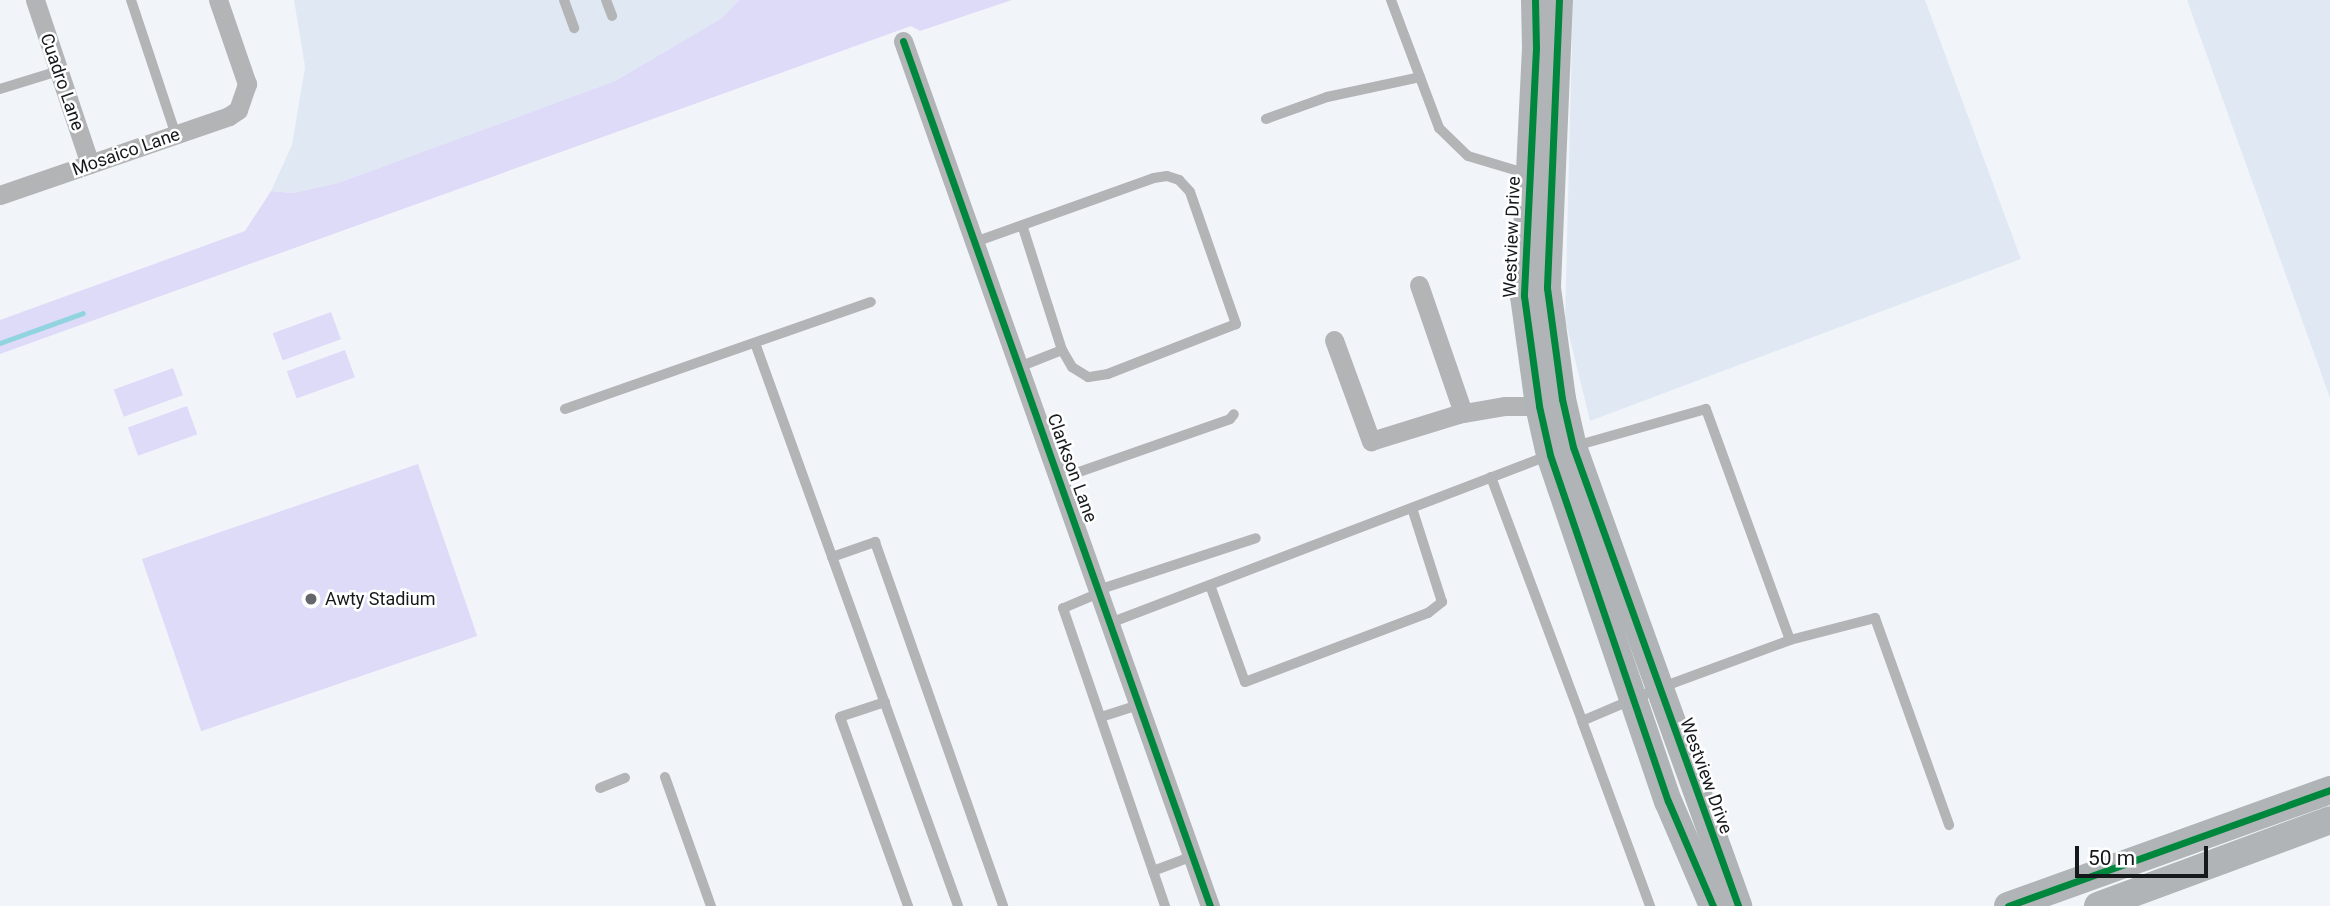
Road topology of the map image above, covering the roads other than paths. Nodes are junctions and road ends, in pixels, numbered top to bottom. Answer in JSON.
{"nodes":[{"id":1,"x":35,"y":0,"type":"edge"},
{"id":2,"x":131,"y":0,"type":"edge"},
{"id":3,"x":218,"y":0,"type":"edge"},
{"id":4,"x":564,"y":0,"type":"edge"},
{"id":5,"x":606,"y":0,"type":"edge"},
{"id":6,"x":1391,"y":0,"type":"edge"},
{"id":7,"x":1535,"y":0,"type":"edge"},
{"id":8,"x":1559,"y":0,"type":"edge"},
{"id":9,"x":612,"y":16,"type":"dead end"},
{"id":10,"x":574,"y":27,"type":"dead end"},
{"id":11,"x":903,"y":41,"type":"dead end"},
{"id":12,"x":58,"y":71,"type":"junction"},
{"id":13,"x":1420,"y":77,"type":"junction"},
{"id":14,"x":0,"y":89,"type":"edge"},
{"id":15,"x":1266,"y":118,"type":"dead end"},
{"id":16,"x":176,"y":135,"type":"junction"},
{"id":17,"x":90,"y":164,"type":"junction"},
{"id":18,"x":1529,"y":174,"type":"junction"},
{"id":19,"x":0,"y":195,"type":"edge"},
{"id":20,"x":1022,"y":225,"type":"junction"},
{"id":21,"x":975,"y":242,"type":"junction"},
{"id":22,"x":1419,"y":285,"type":"dead end"},
{"id":23,"x":871,"y":302,"type":"dead end"},
{"id":24,"x":1334,"y":340,"type":"dead end"},
{"id":25,"x":755,"y":343,"type":"junction"},
{"id":26,"x":1062,"y":350,"type":"junction"},
{"id":27,"x":1019,"y":366,"type":"junction"},
{"id":28,"x":1539,"y":407,"type":"junction"},
{"id":29,"x":565,"y":409,"type":"dead end"},
{"id":30,"x":1463,"y":413,"type":"junction"},
{"id":31,"x":1234,"y":414,"type":"dead end"},
{"id":32,"x":1561,"y":451,"type":"junction"},
{"id":33,"x":1492,"y":477,"type":"junction"},
{"id":34,"x":1059,"y":480,"type":"junction"},
{"id":35,"x":1412,"y":508,"type":"junction"},
{"id":36,"x":1255,"y":538,"type":"dead end"},
{"id":37,"x":832,"y":557,"type":"junction"},
{"id":38,"x":1210,"y":585,"type":"junction"},
{"id":39,"x":1099,"y":592,"type":"junction"},
{"id":40,"x":1110,"y":623,"type":"junction"},
{"id":41,"x":1790,"y":640,"type":"junction"},
{"id":42,"x":1645,"y":694,"type":"junction"},
{"id":43,"x":885,"y":702,"type":"junction"},
{"id":44,"x":1139,"y":705,"type":"junction"},
{"id":45,"x":1101,"y":717,"type":"junction"},
{"id":46,"x":1582,"y":721,"type":"junction"},
{"id":47,"x":665,"y":777,"type":"dead end"},
{"id":48,"x":625,"y":778,"type":"dead end"},
{"id":49,"x":600,"y":788,"type":"dead end"},
{"id":50,"x":2330,"y":790,"type":"edge"},
{"id":51,"x":2330,"y":820,"type":"edge"},
{"id":52,"x":1949,"y":825,"type":"dead end"},
{"id":53,"x":1193,"y":856,"type":"junction"},
{"id":54,"x":1153,"y":871,"type":"junction"},
{"id":55,"x":2121,"y":887,"type":"edge"},
{"id":56,"x":711,"y":906,"type":"edge"},
{"id":57,"x":908,"y":906,"type":"edge"},
{"id":58,"x":958,"y":906,"type":"edge"},
{"id":59,"x":1003,"y":906,"type":"edge"},
{"id":60,"x":1165,"y":906,"type":"edge"},
{"id":61,"x":1210,"y":906,"type":"edge"},
{"id":62,"x":1650,"y":906,"type":"edge"},
{"id":63,"x":1713,"y":906,"type":"edge"},
{"id":64,"x":1738,"y":906,"type":"edge"},
{"id":65,"x":2008,"y":906,"type":"edge"},
{"id":66,"x":2098,"y":906,"type":"edge"}],
"edges":[{"from":1,"to":12,"type":"street","name":"Cuadro Lane"},
{"from":2,"to":16,"type":"lane"},
{"from":3,"to":16,"type":"street","name":"Mosaico Lane"},
{"from":4,"to":10,"type":"lane"},
{"from":5,"to":9,"type":"lane"},
{"from":6,"to":13,"type":"lane"},
{"from":7,"to":18,"type":"main road","name":"Westview Drive"},
{"from":8,"to":32,"type":"main road","name":"Westview Drive"},
{"from":11,"to":21,"type":"street","name":"Clarkson Lane"},
{"from":12,"to":14,"type":"lane"},
{"from":12,"to":17,"type":"street","name":"Cuadro Lane"},
{"from":13,"to":15,"type":"lane"},
{"from":13,"to":18,"type":"lane"},
{"from":16,"to":17,"type":"street","name":"Mosaico Lane"},
{"from":17,"to":19,"type":"street","name":"Mosaico Lane"},
{"from":18,"to":28,"type":"main road","name":"Westview Drive"},
{"from":20,"to":21,"type":"lane"},
{"from":20,"to":26,"type":"lane"},
{"from":20,"to":26,"type":"lane"},
{"from":21,"to":27,"type":"street","name":"Clarkson Lane"},
{"from":22,"to":30,"type":"street"},
{"from":23,"to":25,"type":"lane"},
{"from":24,"to":30,"type":"street"},
{"from":25,"to":29,"type":"lane"},
{"from":25,"to":37,"type":"lane"},
{"from":26,"to":27,"type":"lane"},
{"from":27,"to":34,"type":"street","name":"Clarkson Lane"},
{"from":28,"to":30,"type":"street"},
{"from":28,"to":32,"type":"main road","name":"Westview Drive"},
{"from":31,"to":34,"type":"lane"},
{"from":32,"to":33,"type":"lane"},
{"from":32,"to":41,"type":"lane"},
{"from":32,"to":42,"type":"main road","name":"Westview Drive"},
{"from":33,"to":35,"type":"lane"},
{"from":33,"to":46,"type":"lane"},
{"from":34,"to":39,"type":"street","name":"Clarkson Lane"},
{"from":35,"to":38,"type":"lane"},
{"from":35,"to":38,"type":"lane"},
{"from":36,"to":39,"type":"lane"},
{"from":37,"to":43,"type":"lane"},
{"from":37,"to":59,"type":"lane"},
{"from":38,"to":40,"type":"lane"},
{"from":39,"to":40,"type":"street","name":"Clarkson Lane"},
{"from":39,"to":45,"type":"lane"},
{"from":40,"to":44,"type":"street","name":"Clarkson Lane"},
{"from":41,"to":42,"type":"lane"},
{"from":41,"to":52,"type":"lane"},
{"from":42,"to":46,"type":"lane"},
{"from":42,"to":63,"type":"main road","name":"Westview Drive"},
{"from":42,"to":64,"type":"main road","name":"Westview Drive"},
{"from":43,"to":57,"type":"lane"},
{"from":43,"to":58,"type":"lane"},
{"from":44,"to":45,"type":"lane"},
{"from":44,"to":53,"type":"street","name":"Clarkson Lane"},
{"from":45,"to":54,"type":"lane"},
{"from":46,"to":62,"type":"lane"},
{"from":47,"to":56,"type":"lane"},
{"from":48,"to":49,"type":"lane"},
{"from":50,"to":55,"type":"main road"},
{"from":51,"to":55,"type":"main road"},
{"from":53,"to":54,"type":"lane"},
{"from":53,"to":61,"type":"street","name":"Clarkson Lane"},
{"from":54,"to":60,"type":"lane"},
{"from":55,"to":65,"type":"main road"},
{"from":55,"to":66,"type":"main road"}]}
